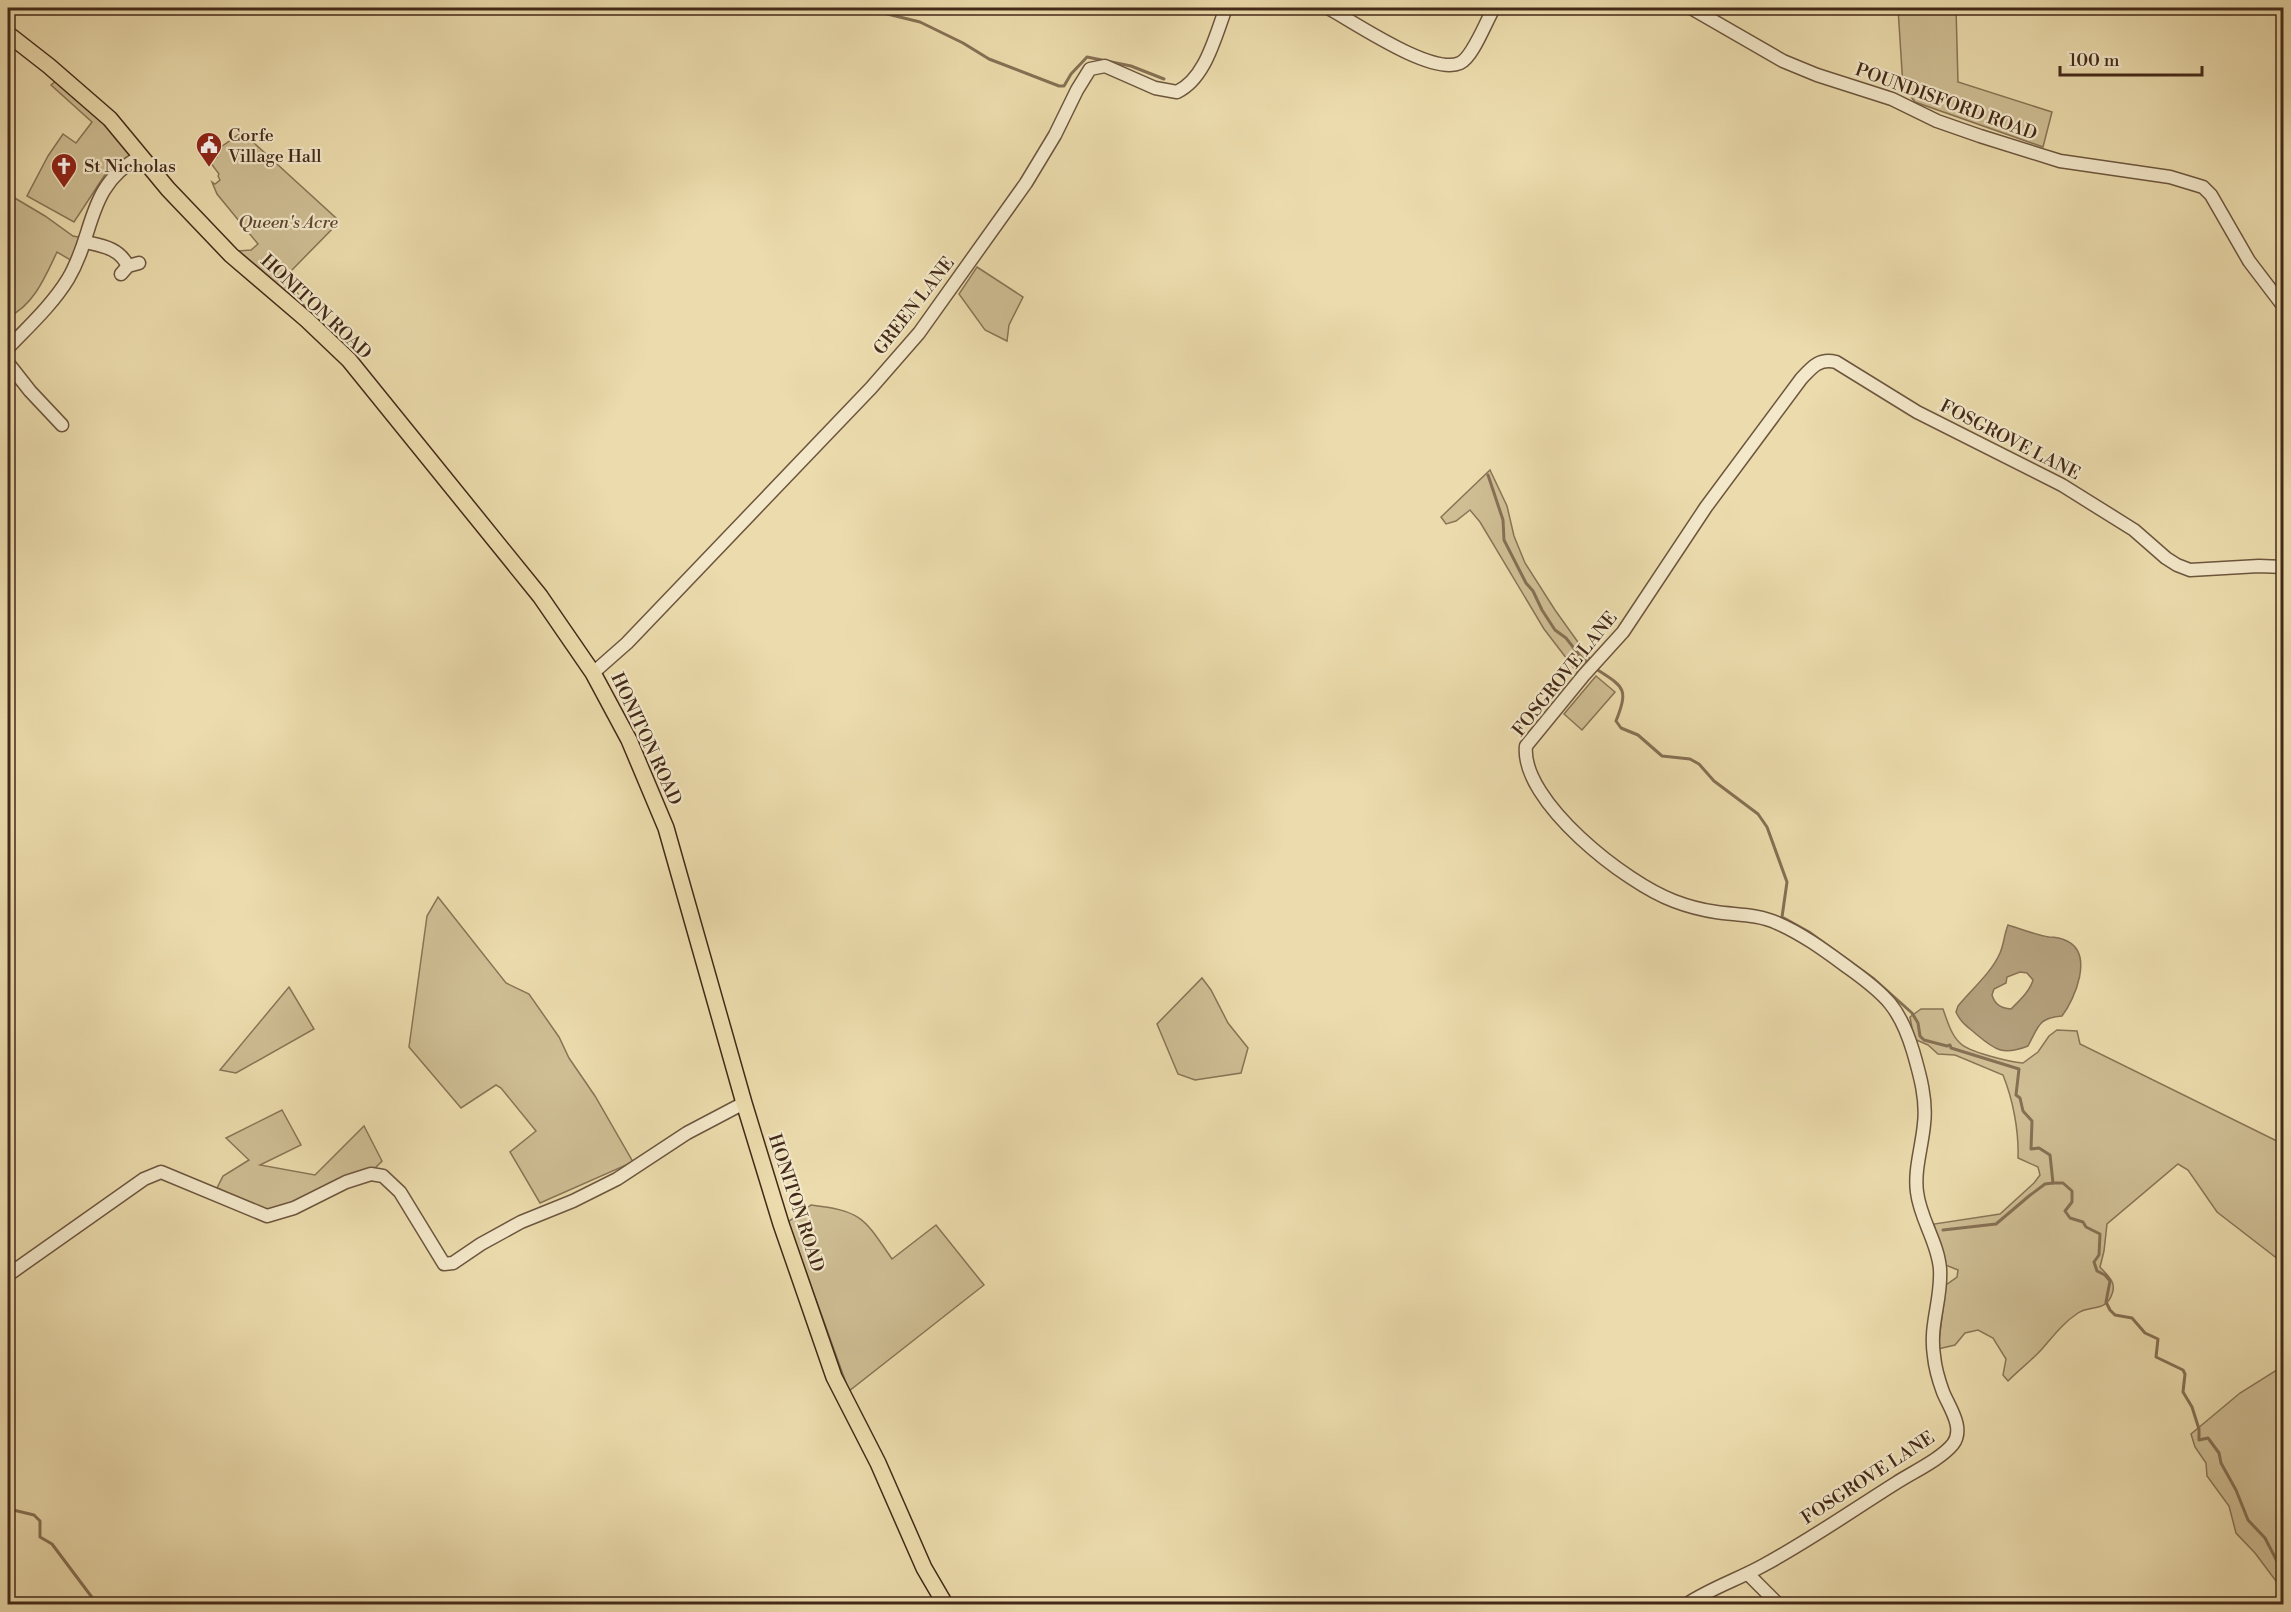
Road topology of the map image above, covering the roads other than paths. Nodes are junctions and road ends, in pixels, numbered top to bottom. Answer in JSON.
{"nodes":[{"id":1,"x":1226,"y":8,"type":"edge"},
{"id":2,"x":1328,"y":8,"type":"edge"},
{"id":3,"x":1494,"y":8,"type":"edge"},
{"id":4,"x":1691,"y":8,"type":"edge"},
{"id":5,"x":8,"y":34,"type":"edge"},
{"id":6,"x":141,"y":156,"type":"junction"},
{"id":7,"x":85,"y":242,"type":"junction"},
{"id":8,"x":129,"y":268,"type":"dead end"},
{"id":9,"x":2283,"y":307,"type":"edge"},
{"id":10,"x":8,"y":348,"type":"edge"},
{"id":11,"x":8,"y":363,"type":"edge"},
{"id":12,"x":62,"y":425,"type":"dead end"},
{"id":13,"x":2283,"y":567,"type":"edge"},
{"id":14,"x":593,"y":673,"type":"junction"},
{"id":15,"x":744,"y":1104,"type":"junction"},
{"id":16,"x":8,"y":1275,"type":"edge"},
{"id":17,"x":1748,"y":1574,"type":"junction"},
{"id":18,"x":945,"y":1605,"type":"edge"},
{"id":19,"x":1687,"y":1605,"type":"edge"},
{"id":20,"x":1778,"y":1605,"type":"edge"}],
"edges":[{"from":1,"to":14,"type":"street","name":"GREEN LANE"},
{"from":2,"to":3,"type":"street"},
{"from":4,"to":9,"type":"street","name":"POUNDISFORD ROAD"},
{"from":5,"to":6,"type":"main road","name":"HONITON ROAD"},
{"from":6,"to":7,"type":"street"},
{"from":6,"to":14,"type":"main road","name":"HONITON ROAD"},
{"from":7,"to":8,"type":"street"},
{"from":7,"to":10,"type":"street"},
{"from":11,"to":12,"type":"street"},
{"from":13,"to":17,"type":"street","name":"FOSGROVE LANE"},
{"from":14,"to":15,"type":"main road","name":"HONITON ROAD"},
{"from":15,"to":16,"type":"street"},
{"from":15,"to":18,"type":"main road","name":"HONITON ROAD"},
{"from":17,"to":19,"type":"street"},
{"from":17,"to":20,"type":"street"}]}
